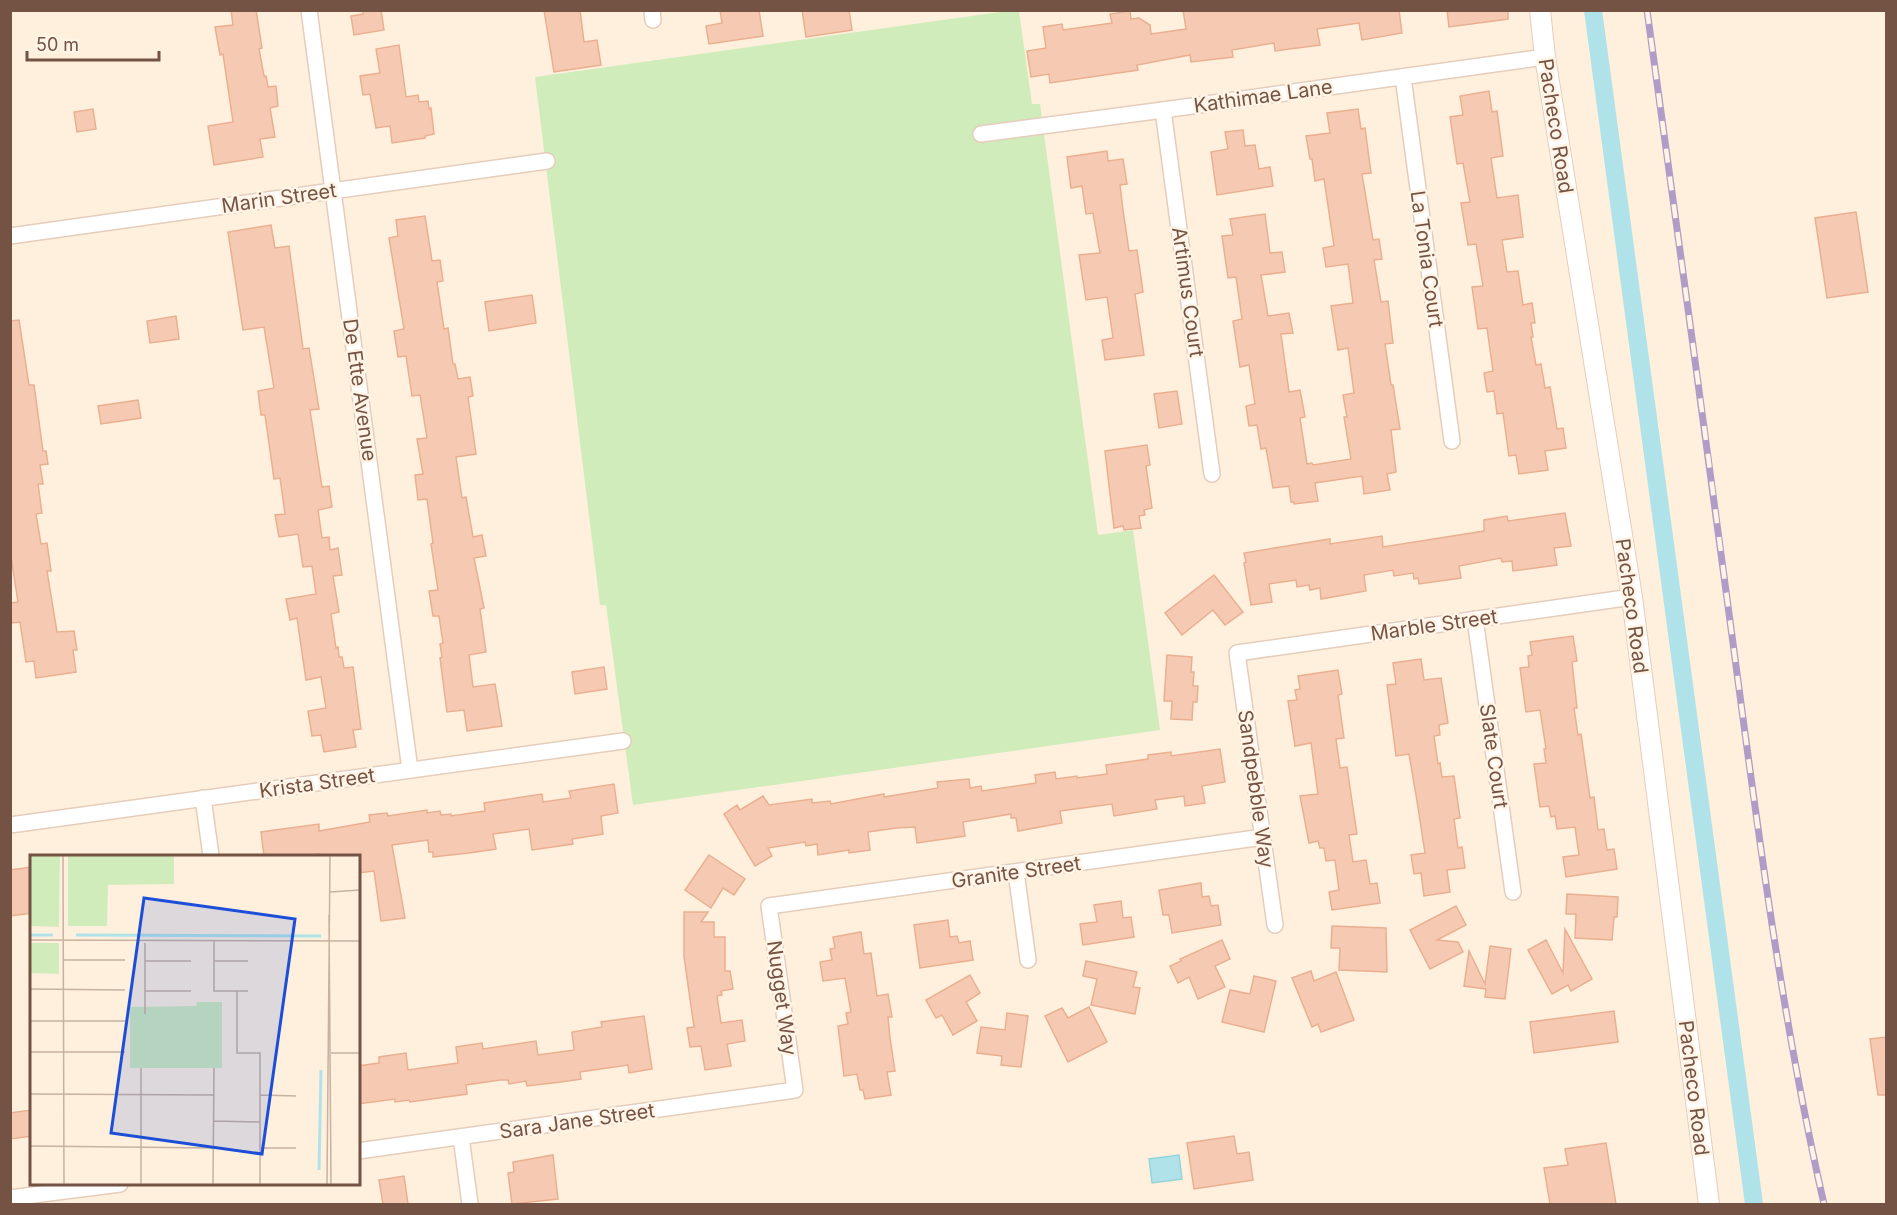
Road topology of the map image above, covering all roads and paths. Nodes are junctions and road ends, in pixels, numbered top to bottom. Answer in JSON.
{"nodes":[{"id":1,"x":309,"y":10,"type":"edge"},
{"id":2,"x":1540,"y":10,"type":"edge"},
{"id":3,"x":1545,"y":57,"type":"junction"},
{"id":4,"x":1402,"y":77,"type":"junction"},
{"id":5,"x":1163,"y":110,"type":"junction"},
{"id":6,"x":981,"y":134,"type":"dead end"},
{"id":7,"x":547,"y":161,"type":"dead end"},
{"id":8,"x":333,"y":191,"type":"junction"},
{"id":9,"x":10,"y":236,"type":"edge"},
{"id":10,"x":1452,"y":441,"type":"dead end"},
{"id":11,"x":1212,"y":474,"type":"dead end"},
{"id":12,"x":1632,"y":597,"type":"junction"},
{"id":13,"x":1475,"y":620,"type":"junction"},
{"id":14,"x":1237,"y":653,"type":"joint"},
{"id":15,"x":623,"y":741,"type":"dead end"},
{"id":16,"x":410,"y":770,"type":"junction"},
{"id":17,"x":203,"y":798,"type":"junction"},
{"id":18,"x":10,"y":825,"type":"edge"},
{"id":19,"x":1263,"y":837,"type":"junction"},
{"id":20,"x":211,"y":855,"type":"edge"},
{"id":21,"x":1016,"y":872,"type":"junction"},
{"id":22,"x":1513,"y":892,"type":"dead end"},
{"id":23,"x":769,"y":906,"type":"joint"},
{"id":24,"x":1275,"y":925,"type":"dead end"},
{"id":25,"x":1028,"y":960,"type":"dead end"},
{"id":26,"x":795,"y":1090,"type":"joint"},
{"id":27,"x":461,"y":1137,"type":"junction"},
{"id":28,"x":360,"y":1151,"type":"edge"},
{"id":29,"x":115,"y":1185,"type":"edge"},
{"id":30,"x":10,"y":1198,"type":"edge"},
{"id":31,"x":46,"y":1199,"type":"edge"},
{"id":32,"x":470,"y":1204,"type":"edge"},
{"id":33,"x":1708,"y":1204,"type":"edge"}],
"edges":[{"from":1,"to":8,"type":"street","name":"De Ette Avenue"},
{"from":2,"to":3,"type":"street","name":"Pacheco Road"},
{"from":3,"to":4,"type":"street","name":"Kathimae Lane"},
{"from":3,"to":12,"type":"street","name":"Pacheco Road"},
{"from":4,"to":5,"type":"street","name":"Kathimae Lane"},
{"from":4,"to":10,"type":"street","name":"La Tonia Court"},
{"from":5,"to":6,"type":"street","name":"Kathimae Lane"},
{"from":5,"to":11,"type":"street","name":"Artimus Court"},
{"from":7,"to":8,"type":"street","name":"Marin Street"},
{"from":8,"to":9,"type":"street","name":"Marin Street"},
{"from":8,"to":16,"type":"street","name":"De Ette Avenue"},
{"from":12,"to":13,"type":"street","name":"Marble Street"},
{"from":12,"to":33,"type":"street","name":"Pacheco Road"},
{"from":13,"to":14,"type":"street","name":"Marble Street"},
{"from":13,"to":22,"type":"street","name":"Slate Court"},
{"from":14,"to":19,"type":"street","name":"Sandpebble Way"},
{"from":15,"to":16,"type":"street","name":"Krista Street"},
{"from":16,"to":17,"type":"street","name":"Krista Street"},
{"from":17,"to":18,"type":"street","name":"Krista Street"},
{"from":17,"to":20,"type":"street"},
{"from":19,"to":21,"type":"street","name":"Granite Street"},
{"from":19,"to":24,"type":"street","name":"Sandpebble Way"},
{"from":21,"to":23,"type":"street","name":"Granite Street"},
{"from":21,"to":25,"type":"street"},
{"from":23,"to":26,"type":"street","name":"Nugget Way"},
{"from":26,"to":27,"type":"street","name":"Sara Jane Street"},
{"from":27,"to":28,"type":"street","name":"Sara Jane Street"},
{"from":27,"to":32,"type":"street"},
{"from":29,"to":31,"type":"street"},
{"from":30,"to":31,"type":"street"}]}
